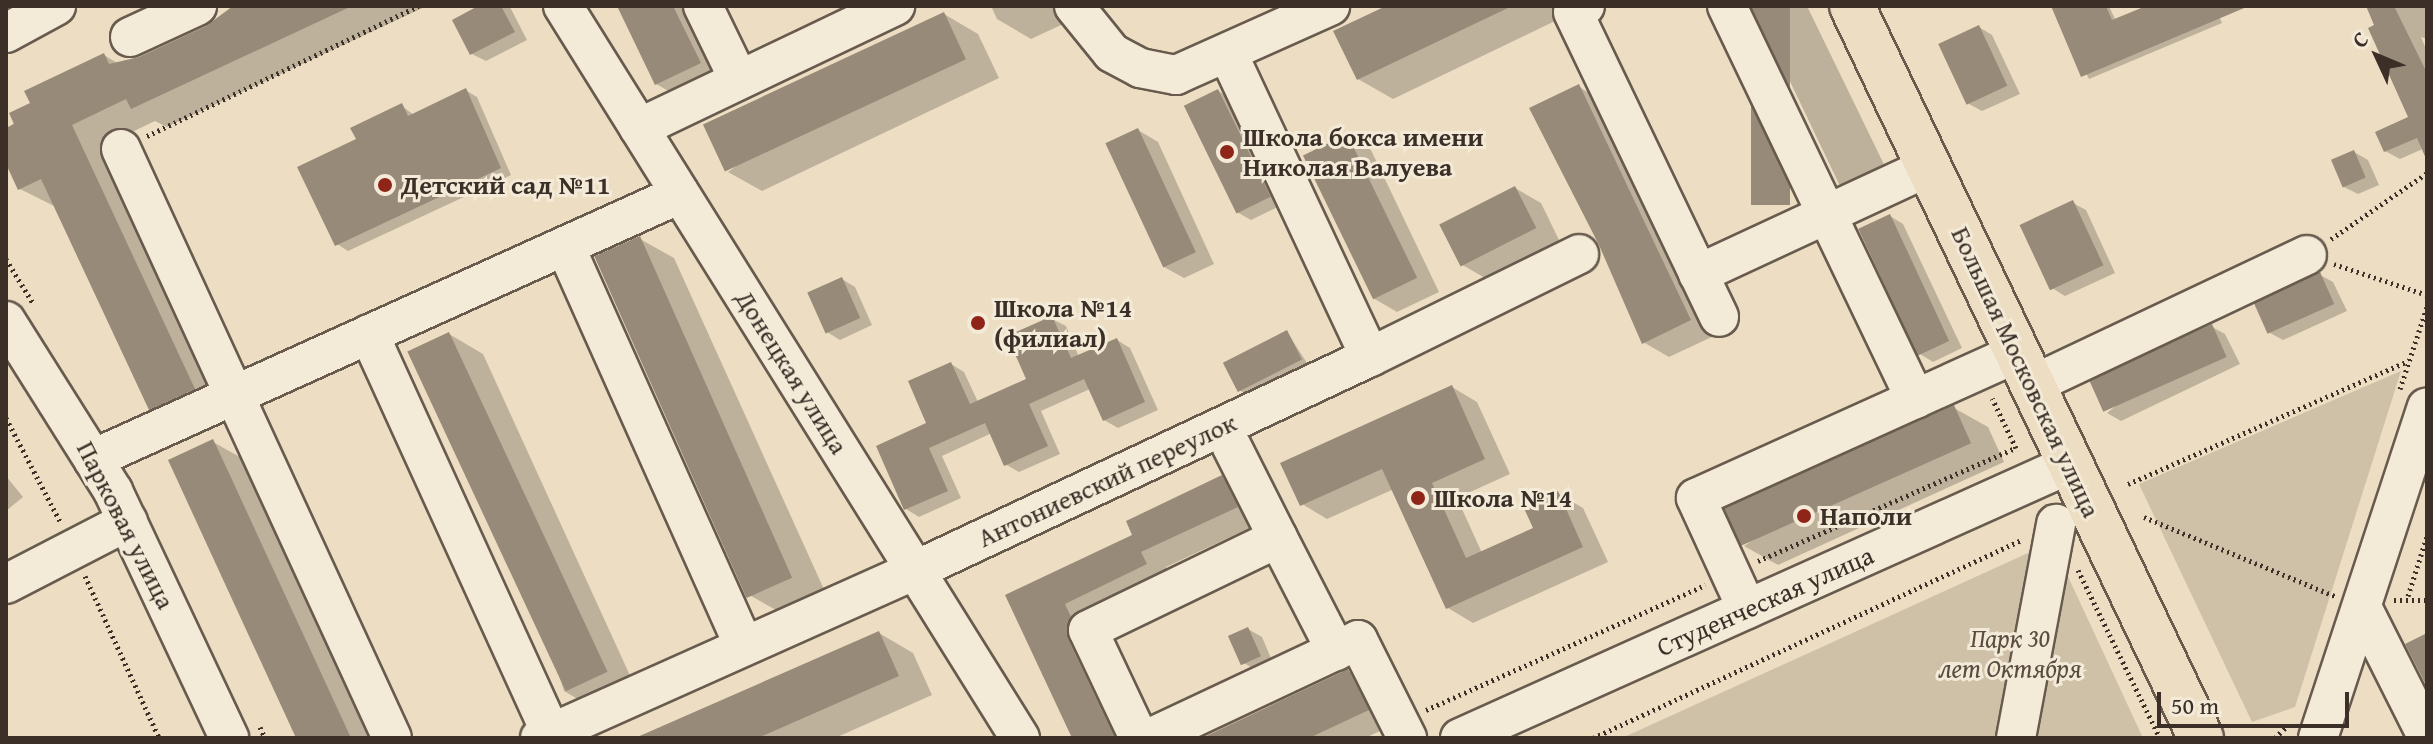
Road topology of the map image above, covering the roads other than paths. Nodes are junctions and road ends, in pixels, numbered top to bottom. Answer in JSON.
{"nodes":[{"id":1,"x":56,"y":6,"type":"edge"},
{"id":2,"x":197,"y":6,"type":"edge"},
{"id":3,"x":563,"y":6,"type":"edge"},
{"id":4,"x":703,"y":6,"type":"edge"},
{"id":5,"x":895,"y":6,"type":"edge"},
{"id":6,"x":1330,"y":6,"type":"edge"},
{"id":7,"x":1585,"y":6,"type":"edge"},
{"id":8,"x":1727,"y":6,"type":"edge"},
{"id":9,"x":1852,"y":6,"type":"edge"},
{"id":10,"x":1077,"y":7,"type":"edge"},
{"id":11,"x":6,"y":33,"type":"edge"},
{"id":12,"x":130,"y":37,"type":"dead end"},
{"id":13,"x":1229,"y":56,"type":"junction"},
{"id":14,"x":739,"y":80,"type":"junction"},
{"id":15,"x":639,"y":128,"type":"junction"},
{"id":16,"x":121,"y":149,"type":"road end"},
{"id":17,"x":1929,"y":167,"type":"junction"},
{"id":18,"x":680,"y":194,"type":"junction"},
{"id":19,"x":1827,"y":215,"type":"junction"},
{"id":20,"x":565,"y":246,"type":"junction"},
{"id":21,"x":1579,"y":254,"type":"dead end"},
{"id":22,"x":2307,"y":255,"type":"road end"},
{"id":23,"x":1698,"y":274,"type":"junction"},
{"id":24,"x":1719,"y":317,"type":"dead end"},
{"id":25,"x":6,"y":321,"type":"edge"},
{"id":26,"x":369,"y":334,"type":"junction"},
{"id":27,"x":1370,"y":357,"type":"junction"},
{"id":28,"x":2025,"y":369,"type":"junction"},
{"id":29,"x":236,"y":395,"type":"junction"},
{"id":30,"x":1915,"y":399,"type":"junction"},
{"id":31,"x":2427,"y":407,"type":"edge"},
{"id":32,"x":1231,"y":445,"type":"dead end"},
{"id":33,"x":93,"y":459,"type":"junction"},
{"id":34,"x":2070,"y":464,"type":"junction"},
{"id":35,"x":128,"y":521,"type":"junction"},
{"id":36,"x":2056,"y":524,"type":"road end"},
{"id":37,"x":1278,"y":538,"type":"junction"},
{"id":38,"x":916,"y":570,"type":"junction"},
{"id":39,"x":6,"y":584,"type":"edge"},
{"id":40,"x":2362,"y":607,"type":"junction"},
{"id":41,"x":1747,"y":609,"type":"junction"},
{"id":42,"x":744,"y":646,"type":"junction"},
{"id":43,"x":1336,"y":651,"type":"junction"},
{"id":44,"x":1403,"y":730,"type":"edge"},
{"id":45,"x":2191,"y":733,"type":"edge"},
{"id":46,"x":2316,"y":733,"type":"edge"},
{"id":47,"x":545,"y":736,"type":"edge"},
{"id":48,"x":2427,"y":736,"type":"edge"},
{"id":49,"x":229,"y":738,"type":"edge"},
{"id":50,"x":392,"y":738,"type":"edge"},
{"id":51,"x":1020,"y":738,"type":"edge"},
{"id":52,"x":1139,"y":738,"type":"edge"},
{"id":53,"x":1150,"y":738,"type":"edge"},
{"id":54,"x":1460,"y":738,"type":"edge"},
{"id":55,"x":2016,"y":738,"type":"edge"}],
"edges":[{"from":1,"to":11,"type":"street"},
{"from":2,"to":12,"type":"street"},
{"from":3,"to":15,"type":"street","name":"Донецкая улица"},
{"from":4,"to":14,"type":"street"},
{"from":5,"to":14,"type":"street"},
{"from":6,"to":13,"type":"street"},
{"from":7,"to":23,"type":"street"},
{"from":8,"to":19,"type":"street"},
{"from":9,"to":17,"type":"main road","name":"Большая Московская улица"},
{"from":10,"to":13,"type":"street"},
{"from":13,"to":27,"type":"street"},
{"from":14,"to":15,"type":"street"},
{"from":15,"to":18,"type":"street","name":"Донецкая улица"},
{"from":16,"to":29,"type":"street"},
{"from":17,"to":19,"type":"street"},
{"from":17,"to":28,"type":"main road","name":"Большая Московская улица"},
{"from":18,"to":20,"type":"street"},
{"from":18,"to":38,"type":"street","name":"Донецкая улица"},
{"from":19,"to":23,"type":"street"},
{"from":19,"to":30,"type":"street"},
{"from":20,"to":26,"type":"street"},
{"from":20,"to":42,"type":"street"},
{"from":21,"to":27,"type":"street","name":"Антониевский переулок"},
{"from":22,"to":28,"type":"street"},
{"from":23,"to":24,"type":"street"},
{"from":25,"to":33,"type":"street","name":"Парковая улица"},
{"from":26,"to":29,"type":"street"},
{"from":26,"to":47,"type":"street"},
{"from":27,"to":38,"type":"street","name":"Антониевский переулок"},
{"from":28,"to":30,"type":"street"},
{"from":28,"to":34,"type":"main road","name":"Большая Московская улица"},
{"from":29,"to":33,"type":"street"},
{"from":29,"to":50,"type":"street"},
{"from":30,"to":41,"type":"street"},
{"from":31,"to":40,"type":"street"},
{"from":32,"to":37,"type":"street"},
{"from":33,"to":35,"type":"street","name":"Парковая улица"},
{"from":34,"to":41,"type":"street","name":"Студенческая улица"},
{"from":34,"to":45,"type":"main road","name":"Большая Московская улица"},
{"from":35,"to":39,"type":"street"},
{"from":35,"to":49,"type":"street","name":"Парковая улица"},
{"from":36,"to":55,"type":"street"},
{"from":37,"to":43,"type":"street"},
{"from":37,"to":52,"type":"street"},
{"from":38,"to":42,"type":"street","name":"Антониевский переулок"},
{"from":38,"to":51,"type":"street","name":"Донецкая улица"},
{"from":40,"to":46,"type":"street"},
{"from":40,"to":48,"type":"street"},
{"from":41,"to":54,"type":"street","name":"Студенческая улица"},
{"from":42,"to":47,"type":"street","name":"Антониевский переулок"},
{"from":43,"to":44,"type":"street"},
{"from":43,"to":53,"type":"street"}]}
